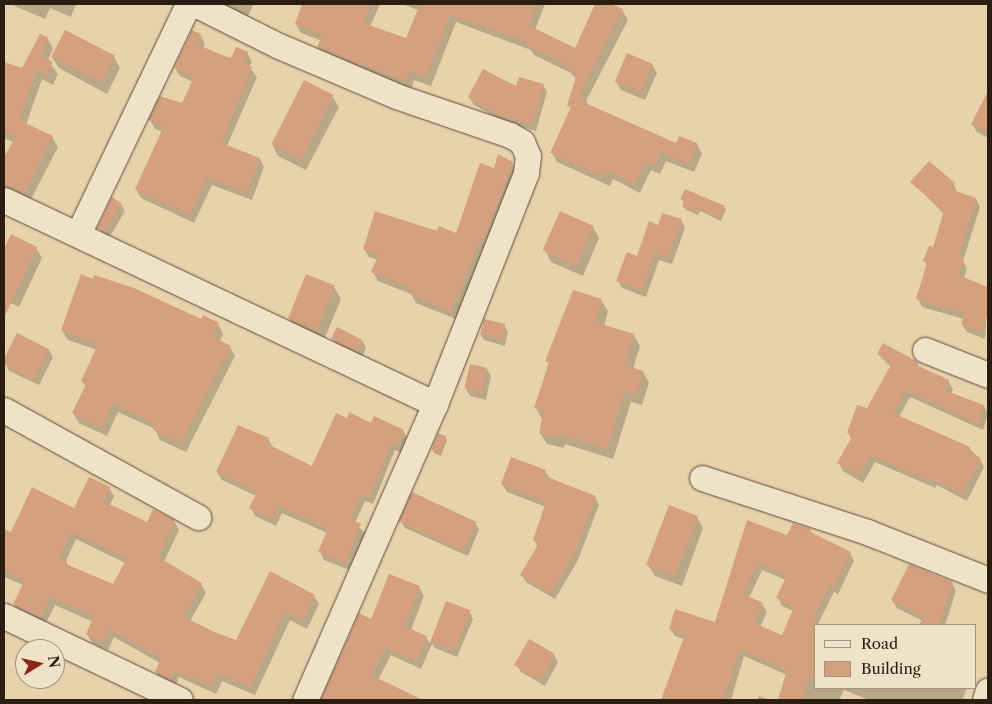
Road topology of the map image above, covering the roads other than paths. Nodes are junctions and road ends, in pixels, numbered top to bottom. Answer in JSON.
{"nodes":[{"id":1,"x":188,"y":4,"type":"edge"},
{"id":2,"x":195,"y":4,"type":"edge"},
{"id":3,"x":4,"y":200,"type":"edge"},
{"id":4,"x":78,"y":234,"type":"junction"},
{"id":5,"x":925,"y":350,"type":"dead end"},
{"id":6,"x":988,"y":375,"type":"edge"},
{"id":7,"x":435,"y":404,"type":"junction"},
{"id":8,"x":4,"y":410,"type":"edge"},
{"id":9,"x":702,"y":478,"type":"dead end"},
{"id":10,"x":198,"y":517,"type":"dead end"},
{"id":11,"x":988,"y":580,"type":"edge"},
{"id":12,"x":4,"y":616,"type":"edge"},
{"id":13,"x":988,"y":690,"type":"edge"},
{"id":14,"x":180,"y":700,"type":"edge"},
{"id":15,"x":305,"y":700,"type":"edge"},
{"id":16,"x":985,"y":700,"type":"edge"}],
"edges":[{"from":1,"to":4,"type":"street"},
{"from":2,"to":7,"type":"street"},
{"from":3,"to":4,"type":"street"},
{"from":4,"to":7,"type":"street"},
{"from":5,"to":6,"type":"street"},
{"from":7,"to":15,"type":"street"},
{"from":8,"to":10,"type":"street"},
{"from":9,"to":11,"type":"street"},
{"from":12,"to":14,"type":"street"},
{"from":13,"to":16,"type":"street"}]}
